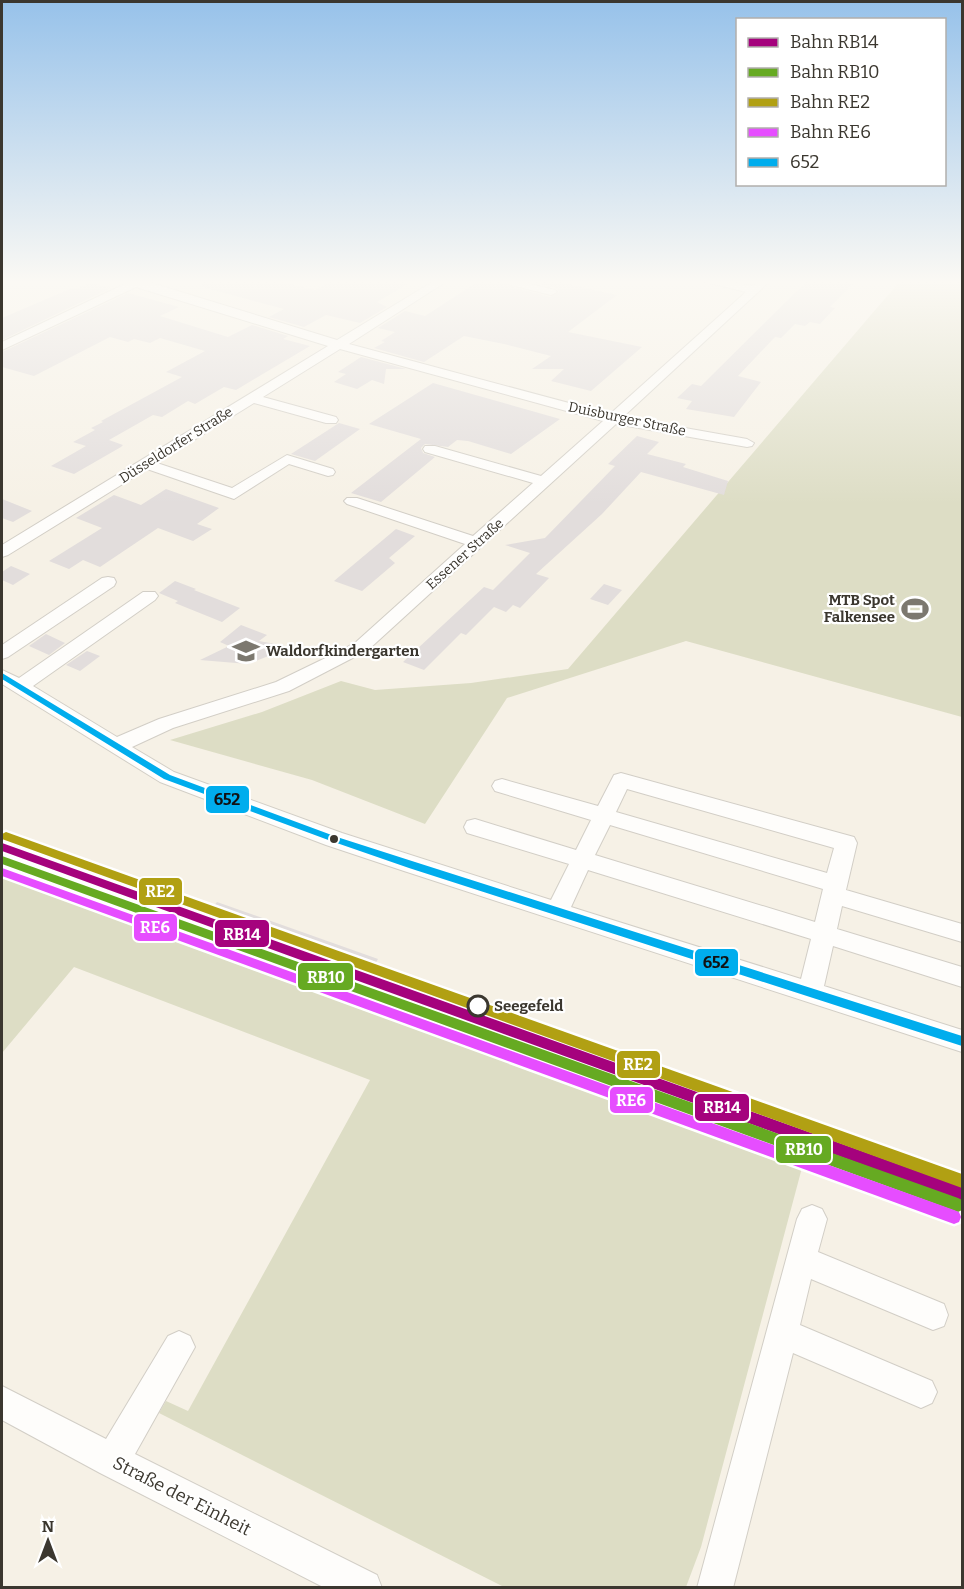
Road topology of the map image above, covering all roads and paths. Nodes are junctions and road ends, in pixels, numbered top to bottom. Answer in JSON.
{"nodes":[{"id":1,"x":323,"y":355,"type":"edge"},
{"id":2,"x":376,"y":355,"type":"edge"},
{"id":3,"x":683,"y":355,"type":"edge"},
{"id":4,"x":253,"y":398,"type":"junction"},
{"id":5,"x":612,"y":419,"type":"junction"},
{"id":6,"x":332,"y":420,"type":"dead end"},
{"id":7,"x":747,"y":442,"type":"dead end"},
{"id":8,"x":430,"y":449,"type":"dead end"},
{"id":9,"x":146,"y":464,"type":"junction"},
{"id":10,"x":328,"y":472,"type":"dead end"},
{"id":11,"x":545,"y":482,"type":"junction"},
{"id":12,"x":352,"y":501,"type":"dead end"},
{"id":13,"x":477,"y":543,"type":"junction"},
{"id":14,"x":2,"y":552,"type":"edge"},
{"id":15,"x":108,"y":582,"type":"dead end"},
{"id":16,"x":149,"y":596,"type":"dead end"},
{"id":17,"x":2,"y":653,"type":"edge"},
{"id":18,"x":10,"y":681,"type":"edge"},
{"id":19,"x":116,"y":747,"type":"junction"},
{"id":20,"x":502,"y":786,"type":"dead end"},
{"id":21,"x":604,"y":817,"type":"junction"},
{"id":22,"x":475,"y":827,"type":"dead end"},
{"id":23,"x":583,"y":861,"type":"junction"},
{"id":24,"x":835,"y":889,"type":"junction"},
{"id":25,"x":557,"y":911,"type":"junction"},
{"id":26,"x":963,"y":933,"type":"edge"},
{"id":27,"x":824,"y":934,"type":"junction"},
{"id":28,"x":963,"y":977,"type":"edge"},
{"id":29,"x":810,"y":993,"type":"junction"},
{"id":30,"x":963,"y":1041,"type":"edge"},
{"id":31,"x":812,"y":1219,"type":"dead end"},
{"id":32,"x":801,"y":1260,"type":"junction"},
{"id":33,"x":933,"y":1315,"type":"dead end"},
{"id":34,"x":782,"y":1333,"type":"junction"},
{"id":35,"x":179,"y":1347,"type":"dead end"},
{"id":36,"x":921,"y":1392,"type":"dead end"},
{"id":37,"x":2,"y":1402,"type":"edge"},
{"id":38,"x":112,"y":1461,"type":"junction"},
{"id":39,"x":364,"y":1587,"type":"edge"},
{"id":40,"x":715,"y":1587,"type":"edge"}],
"edges":[{"from":1,"to":4,"type":"street","name":"Düsseldorfer Straße"},
{"from":2,"to":5,"type":"street","name":"Duisburger Straße"},
{"from":3,"to":5,"type":"street","name":"Essener Straße"},
{"from":4,"to":6,"type":"street"},
{"from":4,"to":9,"type":"street","name":"Düsseldorfer Straße"},
{"from":5,"to":7,"type":"street","name":"Duisburger Straße"},
{"from":5,"to":11,"type":"street","name":"Essener Straße"},
{"from":8,"to":11,"type":"street"},
{"from":9,"to":10,"type":"street"},
{"from":9,"to":14,"type":"street","name":"Düsseldorfer Straße"},
{"from":11,"to":13,"type":"street","name":"Essener Straße"},
{"from":12,"to":13,"type":"street"},
{"from":13,"to":19,"type":"street","name":"Essener Straße"},
{"from":15,"to":17,"type":"street"},
{"from":16,"to":18,"type":"street"},
{"from":18,"to":19,"type":"street"},
{"from":19,"to":25,"type":"street"},
{"from":20,"to":21,"type":"street"},
{"from":21,"to":23,"type":"street"},
{"from":21,"to":24,"type":"street"},
{"from":21,"to":24,"type":"street"},
{"from":22,"to":23,"type":"street"},
{"from":23,"to":25,"type":"street"},
{"from":23,"to":27,"type":"street"},
{"from":24,"to":26,"type":"street"},
{"from":24,"to":27,"type":"street"},
{"from":25,"to":29,"type":"street"},
{"from":27,"to":28,"type":"street"},
{"from":27,"to":29,"type":"street"},
{"from":29,"to":30,"type":"street"},
{"from":31,"to":32,"type":"street"},
{"from":32,"to":33,"type":"street"},
{"from":32,"to":34,"type":"street"},
{"from":34,"to":36,"type":"street"},
{"from":34,"to":40,"type":"street"},
{"from":35,"to":38,"type":"street"},
{"from":37,"to":38,"type":"street","name":"Straße der Einheit"},
{"from":38,"to":39,"type":"street","name":"Straße der Einheit"}]}
